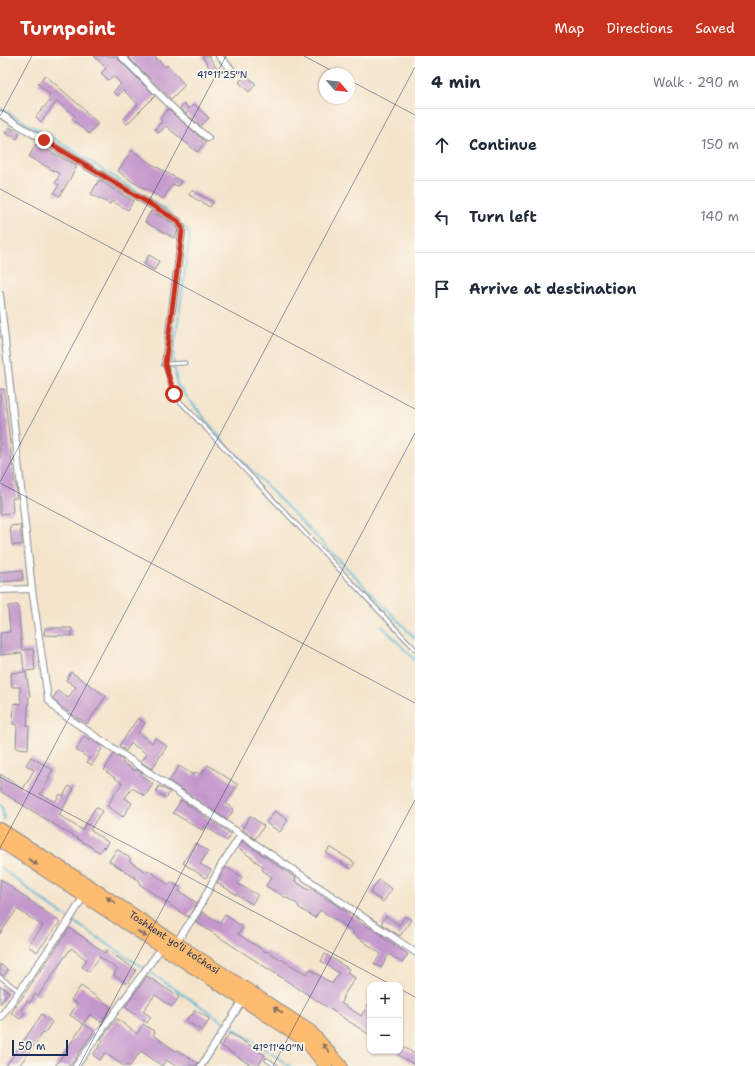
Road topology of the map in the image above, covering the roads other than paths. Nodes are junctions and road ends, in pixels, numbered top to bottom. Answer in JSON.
{"nodes":[{"id":1,"x":121,"y":56,"type":"edge"},
{"id":2,"x":219,"y":56,"type":"edge"},
{"id":3,"x":232,"y":70,"type":"dead end"},
{"id":4,"x":0,"y":114,"type":"edge"},
{"id":5,"x":208,"y":138,"type":"dead end"},
{"id":6,"x":0,"y":294,"type":"edge"},
{"id":7,"x":165,"y":364,"type":"junction"},
{"id":8,"x":185,"y":364,"type":"dead end"},
{"id":9,"x":32,"y":589,"type":"junction"},
{"id":10,"x":0,"y":590,"type":"edge"},
{"id":11,"x":415,"y":649,"type":"edge"},
{"id":12,"x":0,"y":829,"type":"edge"},
{"id":13,"x":241,"y":835,"type":"junction"},
{"id":14,"x":0,"y":841,"type":"edge"},
{"id":15,"x":84,"y":896,"type":"junction"},
{"id":16,"x":176,"y":943,"type":"junction"},
{"id":17,"x":162,"y":947,"type":"junction"},
{"id":18,"x":415,"y":952,"type":"edge"},
{"id":19,"x":0,"y":977,"type":"edge"},
{"id":20,"x":19,"y":990,"type":"junction"},
{"id":21,"x":243,"y":1000,"type":"junction"},
{"id":22,"x":0,"y":1018,"type":"edge"},
{"id":23,"x":267,"y":1060,"type":"dead end"},
{"id":24,"x":76,"y":1066,"type":"edge"},
{"id":25,"x":201,"y":1066,"type":"edge"},
{"id":26,"x":276,"y":1066,"type":"edge"},
{"id":27,"x":326,"y":1066,"type":"edge"},
{"id":28,"x":341,"y":1066,"type":"edge"}],
"edges":[{"from":1,"to":5,"type":"street"},
{"from":2,"to":3,"type":"street"},
{"from":4,"to":7,"type":"street"},
{"from":6,"to":9,"type":"street"},
{"from":7,"to":8,"type":"lane"},
{"from":7,"to":11,"type":"lane"},
{"from":9,"to":10,"type":"street"},
{"from":9,"to":13,"type":"street"},
{"from":16,"to":12,"type":"highway","name":"Toshkent yo‘li ko‘chasi","one_way":true},
{"from":13,"to":16,"type":"street"},
{"from":13,"to":18,"type":"street"},
{"from":14,"to":15,"type":"highway","name":"Toshkent yo‘li ko‘chasi","one_way":true},
{"from":15,"to":17,"type":"highway","name":"Toshkent yo‘li ko‘chasi","one_way":true},
{"from":15,"to":20,"type":"street"},
{"from":28,"to":16,"type":"highway","name":"Toshkent yo‘li ko‘chasi","one_way":true},
{"from":17,"to":21,"type":"highway","name":"Toshkent yo‘li ko‘chasi"},
{"from":17,"to":24,"type":"street"},
{"from":19,"to":20,"type":"lane"},
{"from":20,"to":22,"type":"street"},
{"from":21,"to":25,"type":"street"},
{"from":21,"to":27,"type":"highway","name":"Toshkent yo‘li ko‘chasi"},
{"from":23,"to":26,"type":"lane"}]}
